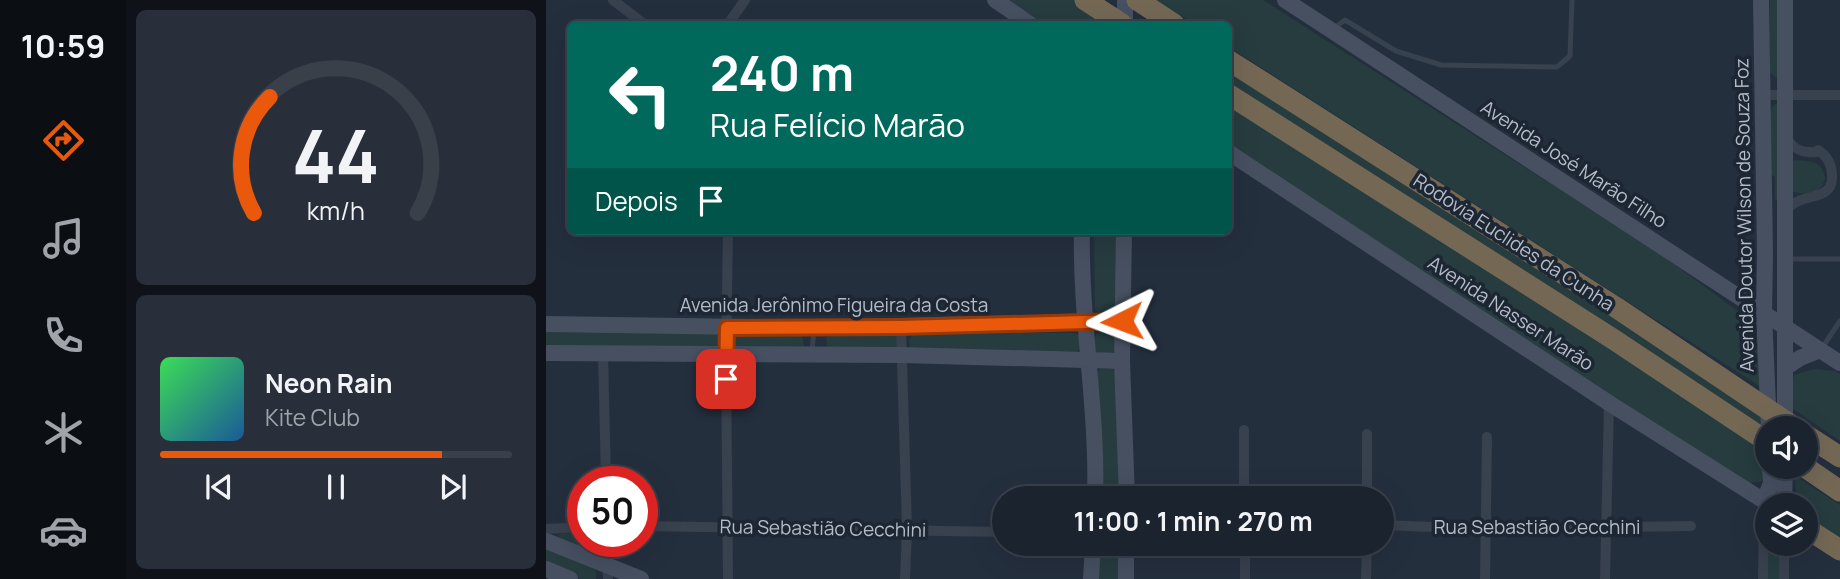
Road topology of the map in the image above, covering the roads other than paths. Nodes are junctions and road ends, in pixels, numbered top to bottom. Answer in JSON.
{"nodes":[{"id":1,"x":613,"y":0,"type":"edge"},
{"id":2,"x":745,"y":0,"type":"edge"},
{"id":3,"x":995,"y":0,"type":"edge"},
{"id":4,"x":1085,"y":0,"type":"edge"},
{"id":5,"x":1108,"y":0,"type":"edge"},
{"id":6,"x":1125,"y":0,"type":"edge"},
{"id":7,"x":1137,"y":0,"type":"edge"},
{"id":8,"x":1285,"y":0,"type":"edge"},
{"id":9,"x":1572,"y":0,"type":"edge"},
{"id":10,"x":1761,"y":0,"type":"edge"},
{"id":11,"x":1785,"y":0,"type":"edge"},
{"id":12,"x":640,"y":21,"type":"edge"},
{"id":13,"x":729,"y":21,"type":"edge"},
{"id":14,"x":1026,"y":21,"type":"edge"},
{"id":15,"x":1108,"y":21,"type":"edge"},
{"id":16,"x":1119,"y":21,"type":"edge"},
{"id":17,"x":1124,"y":21,"type":"edge"},
{"id":18,"x":1169,"y":21,"type":"edge"},
{"id":19,"x":1332,"y":31,"type":"junction"},
{"id":20,"x":1232,"y":63,"type":"edge"},
{"id":21,"x":1762,"y":95,"type":"junction"},
{"id":22,"x":1785,"y":95,"type":"junction"},
{"id":23,"x":1840,"y":95,"type":"edge"},
{"id":24,"x":1232,"y":97,"type":"edge"},
{"id":25,"x":1785,"y":135,"type":"junction"},
{"id":26,"x":1823,"y":153,"type":"junction"},
{"id":27,"x":1840,"y":154,"type":"edge"},
{"id":28,"x":1232,"y":155,"type":"edge"},
{"id":29,"x":1763,"y":174,"type":"junction"},
{"id":30,"x":1835,"y":188,"type":"edge"},
{"id":31,"x":1785,"y":212,"type":"junction"},
{"id":32,"x":728,"y":235,"type":"edge"},
{"id":33,"x":1082,"y":235,"type":"edge"},
{"id":34,"x":1124,"y":235,"type":"edge"},
{"id":35,"x":1765,"y":258,"type":"junction"},
{"id":36,"x":1785,"y":258,"type":"junction"},
{"id":37,"x":1840,"y":259,"type":"edge"},
{"id":38,"x":1764,"y":314,"type":"junction"},
{"id":39,"x":1122,"y":321,"type":"junction"},
{"id":40,"x":1840,"y":321,"type":"edge"},
{"id":41,"x":1085,"y":323,"type":"junction"},
{"id":42,"x":546,"y":324,"type":"edge"},
{"id":43,"x":901,"y":327,"type":"junction"},
{"id":44,"x":727,"y":328,"type":"junction"},
{"id":45,"x":814,"y":328,"type":"junction"},
{"id":46,"x":1785,"y":328,"type":"junction"},
{"id":47,"x":1820,"y":350,"type":"junction"},
{"id":48,"x":546,"y":353,"type":"edge"},
{"id":49,"x":603,"y":353,"type":"junction"},
{"id":50,"x":726,"y":354,"type":"junction"},
{"id":51,"x":812,"y":354,"type":"junction"},
{"id":52,"x":901,"y":355,"type":"junction"},
{"id":53,"x":1088,"y":359,"type":"junction"},
{"id":54,"x":1122,"y":360,"type":"junction"},
{"id":55,"x":1840,"y":363,"type":"edge"},
{"id":56,"x":1785,"y":371,"type":"junction"},
{"id":57,"x":1609,"y":403,"type":"junction"},
{"id":58,"x":1769,"y":416,"type":"edge"},
{"id":59,"x":1778,"y":416,"type":"edge"},
{"id":60,"x":1785,"y":416,"type":"edge"},
{"id":61,"x":1244,"y":430,"type":"dead end"},
{"id":62,"x":1755,"y":433,"type":"edge"},
{"id":63,"x":1367,"y":434,"type":"dead end"},
{"id":64,"x":1487,"y":437,"type":"dead end"},
{"id":65,"x":1818,"y":443,"type":"edge"},
{"id":66,"x":1840,"y":457,"type":"edge"},
{"id":67,"x":606,"y":466,"type":"edge"},
{"id":68,"x":1818,"y":476,"type":"edge"},
{"id":69,"x":1095,"y":486,"type":"edge"},
{"id":70,"x":1127,"y":486,"type":"edge"},
{"id":71,"x":1244,"y":486,"type":"edge"},
{"id":72,"x":1367,"y":486,"type":"edge"},
{"id":73,"x":1840,"y":491,"type":"edge"},
{"id":74,"x":1755,"y":495,"type":"edge"},
{"id":75,"x":1394,"y":525,"type":"edge"},
{"id":76,"x":658,"y":526,"type":"edge"},
{"id":77,"x":1691,"y":526,"type":"dead end"},
{"id":78,"x":727,"y":527,"type":"junction"},
{"id":79,"x":567,"y":528,"type":"edge"},
{"id":80,"x":1606,"y":528,"type":"junction"},
{"id":81,"x":546,"y":529,"type":"edge"},
{"id":82,"x":907,"y":529,"type":"junction"},
{"id":83,"x":1486,"y":529,"type":"junction"},
{"id":84,"x":992,"y":532,"type":"edge"},
{"id":85,"x":1818,"y":536,"type":"edge"},
{"id":86,"x":546,"y":541,"type":"edge"},
{"id":87,"x":1840,"y":550,"type":"edge"},
{"id":88,"x":1092,"y":556,"type":"edge"},
{"id":89,"x":1126,"y":556,"type":"edge"},
{"id":90,"x":1245,"y":556,"type":"edge"},
{"id":91,"x":1367,"y":556,"type":"edge"},
{"id":92,"x":1765,"y":556,"type":"edge"},
{"id":93,"x":1784,"y":556,"type":"edge"},
{"id":94,"x":546,"y":569,"type":"edge"},
{"id":95,"x":608,"y":572,"type":"edge"},
{"id":96,"x":570,"y":579,"type":"edge"},
{"id":97,"x":641,"y":579,"type":"edge"},
{"id":98,"x":728,"y":579,"type":"edge"},
{"id":99,"x":905,"y":579,"type":"edge"},
{"id":100,"x":1091,"y":579,"type":"edge"},
{"id":101,"x":1126,"y":579,"type":"edge"},
{"id":102,"x":1245,"y":579,"type":"edge"},
{"id":103,"x":1366,"y":579,"type":"edge"},
{"id":104,"x":1485,"y":579,"type":"edge"},
{"id":105,"x":1605,"y":579,"type":"edge"},
{"id":106,"x":1763,"y":579,"type":"edge"},
{"id":107,"x":1784,"y":579,"type":"edge"}],
"edges":[{"from":1,"to":12,"type":"street"},
{"from":2,"to":13,"type":"street"},
{"from":3,"to":14,"type":"main road"},
{"from":4,"to":16,"type":"highway"},
{"from":5,"to":15,"type":"main road"},
{"from":6,"to":17,"type":"main road"},
{"from":7,"to":18,"type":"highway"},
{"from":8,"to":19,"type":"main road","name":"Avenida José Marão Filho"},
{"from":9,"to":19,"type":"lane"},
{"from":10,"to":21,"type":"main road","name":"Avenida Doutor Wilson de Souza Foz"},
{"from":11,"to":22,"type":"main road","name":"Avenida Doutor Wilson de Souza Foz"},
{"from":19,"to":38,"type":"main road","name":"Avenida José Marão Filho"},
{"from":20,"to":59,"type":"highway","name":"Rodovia Euclides da Cunha"},
{"from":21,"to":22,"type":"street"},
{"from":21,"to":29,"type":"main road","name":"Avenida Doutor Wilson de Souza Foz"},
{"from":22,"to":23,"type":"street"},
{"from":22,"to":25,"type":"main road","name":"Avenida Doutor Wilson de Souza Foz"},
{"from":24,"to":62,"type":"highway","name":"Rodovia Euclides da Cunha"},
{"from":25,"to":26,"type":"street"},
{"from":25,"to":31,"type":"main road","name":"Avenida Doutor Wilson de Souza Foz"},
{"from":26,"to":27,"type":"street"},
{"from":26,"to":30,"type":"street"},
{"from":28,"to":57,"type":"main road","name":"Avenida Nasser Marão"},
{"from":29,"to":31,"type":"main road"},
{"from":29,"to":35,"type":"main road","name":"Avenida Doutor Wilson de Souza Foz"},
{"from":30,"to":31,"type":"street"},
{"from":31,"to":36,"type":"main road","name":"Avenida Doutor Wilson de Souza Foz"},
{"from":32,"to":44,"type":"street"},
{"from":33,"to":41,"type":"main road"},
{"from":34,"to":39,"type":"main road"},
{"from":35,"to":36,"type":"main road"},
{"from":35,"to":38,"type":"main road","name":"Avenida Doutor Wilson de Souza Foz"},
{"from":36,"to":37,"type":"lane"},
{"from":36,"to":46,"type":"main road","name":"Avenida Doutor Wilson de Souza Foz"},
{"from":38,"to":46,"type":"main road","name":"Avenida José Marão Filho"},
{"from":38,"to":58,"type":"main road","name":"Avenida Doutor Wilson de Souza Foz"},
{"from":39,"to":41,"type":"main road","name":"Avenida Jerônimo Figueira da Costa"},
{"from":39,"to":54,"type":"main road"},
{"from":40,"to":47,"type":"lane"},
{"from":41,"to":43,"type":"main road","name":"Avenida Jerônimo Figueira da Costa"},
{"from":41,"to":53,"type":"main road"},
{"from":42,"to":44,"type":"main road","name":"Avenida Jerônimo Figueira da Costa"},
{"from":43,"to":45,"type":"main road","name":"Avenida Jerônimo Figueira da Costa"},
{"from":43,"to":52,"type":"street"},
{"from":44,"to":45,"type":"main road","name":"Avenida Jerônimo Figueira da Costa"},
{"from":44,"to":50,"type":"street"},
{"from":45,"to":51,"type":"lane"},
{"from":46,"to":47,"type":"main road","name":"Avenida José Marão Filho"},
{"from":46,"to":56,"type":"main road","name":"Avenida Doutor Wilson de Souza Foz"},
{"from":47,"to":55,"type":"main road","name":"Avenida José Marão Filho"},
{"from":47,"to":56,"type":"main road"},
{"from":48,"to":49,"type":"main road"},
{"from":49,"to":50,"type":"main road"},
{"from":49,"to":67,"type":"street"},
{"from":50,"to":51,"type":"main road"},
{"from":50,"to":78,"type":"street"},
{"from":51,"to":52,"type":"main road"},
{"from":52,"to":53,"type":"main road"},
{"from":52,"to":82,"type":"street"},
{"from":53,"to":54,"type":"main road"},
{"from":53,"to":69,"type":"main road"},
{"from":54,"to":70,"type":"main road"},
{"from":56,"to":60,"type":"main road","name":"Avenida Doutor Wilson de Souza Foz"},
{"from":57,"to":74,"type":"main road","name":"Avenida Nasser Marão"},
{"from":57,"to":80,"type":"street"},
{"from":61,"to":71,"type":"street"},
{"from":63,"to":72,"type":"street"},
{"from":64,"to":83,"type":"street"},
{"from":65,"to":66,"type":"highway"},
{"from":68,"to":73,"type":"highway"},
{"from":75,"to":83,"type":"street","name":"Rua Sebastião Cecchini"},
{"from":76,"to":78,"type":"street","name":"Rua Sebastião Cecchini"},
{"from":77,"to":80,"type":"street","name":"Rua Sebastião Cecchini"},
{"from":78,"to":82,"type":"street","name":"Rua Sebastião Cecchini"},
{"from":78,"to":98,"type":"street"},
{"from":79,"to":81,"type":"street"},
{"from":80,"to":83,"type":"street","name":"Rua Sebastião Cecchini"},
{"from":80,"to":105,"type":"street"},
{"from":82,"to":84,"type":"street","name":"Rua Sebastião Cecchini"},
{"from":82,"to":99,"type":"street"},
{"from":83,"to":104,"type":"street"},
{"from":85,"to":87,"type":"highway"},
{"from":86,"to":95,"type":"main road"},
{"from":88,"to":100,"type":"main road"},
{"from":89,"to":101,"type":"main road"},
{"from":90,"to":102,"type":"street"},
{"from":91,"to":103,"type":"street"},
{"from":92,"to":106,"type":"street"},
{"from":93,"to":107,"type":"street"},
{"from":94,"to":96,"type":"main road"},
{"from":95,"to":97,"type":"main road"}]}
